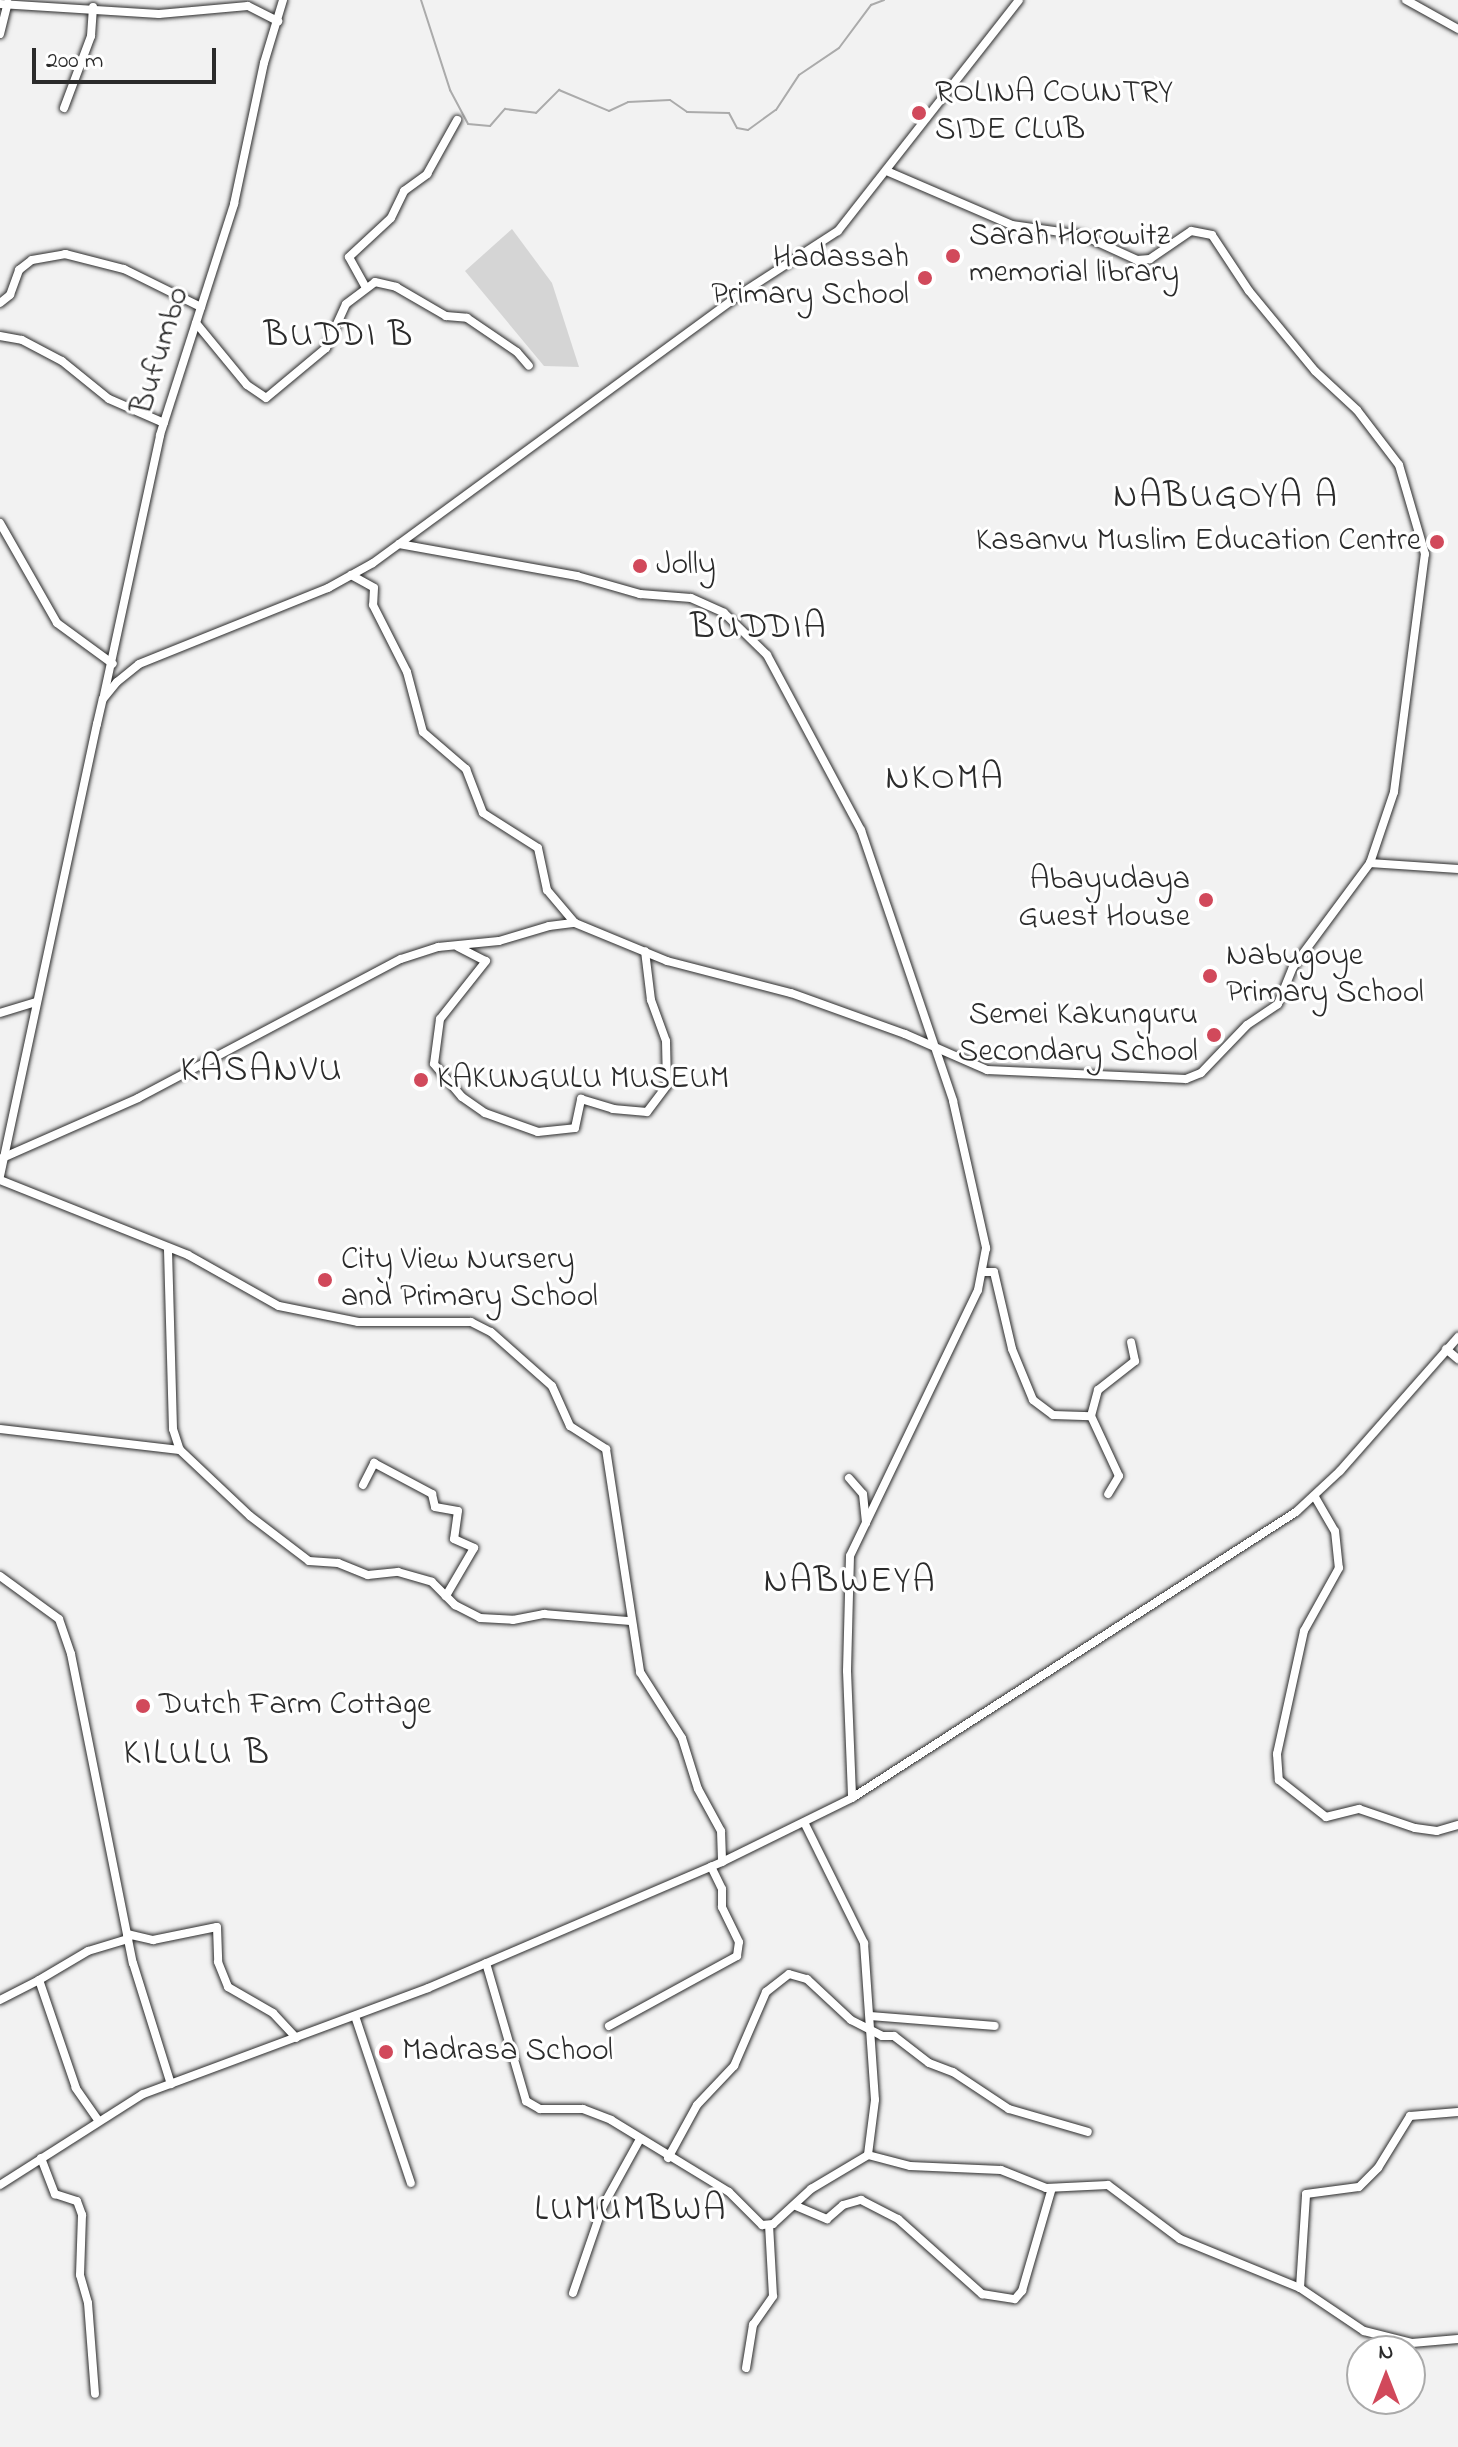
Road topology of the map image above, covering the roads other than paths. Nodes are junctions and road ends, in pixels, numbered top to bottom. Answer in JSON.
{"nodes":[{"id":1,"x":283,"y":0,"type":"edge"},
{"id":2,"x":1019,"y":0,"type":"edge"},
{"id":3,"x":1406,"y":0,"type":"edge"},
{"id":4,"x":4,"y":3,"type":"edge"},
{"id":5,"x":26,"y":3,"type":"edge"},
{"id":6,"x":93,"y":7,"type":"junction"},
{"id":7,"x":278,"y":21,"type":"junction"},
{"id":8,"x":1458,"y":29,"type":"edge"},
{"id":9,"x":0,"y":34,"type":"edge"},
{"id":10,"x":64,"y":108,"type":"dead end"},
{"id":11,"x":457,"y":120,"type":"dead end"},
{"id":12,"x":889,"y":172,"type":"junction"},
{"id":13,"x":365,"y":286,"type":"junction"},
{"id":14,"x":0,"y":303,"type":"edge"},
{"id":15,"x":201,"y":307,"type":"junction"},
{"id":16,"x":196,"y":323,"type":"junction"},
{"id":17,"x":0,"y":336,"type":"edge"},
{"id":18,"x":529,"y":366,"type":"dead end"},
{"id":19,"x":164,"y":423,"type":"junction"},
{"id":20,"x":0,"y":523,"type":"edge"},
{"id":21,"x":399,"y":544,"type":"junction"},
{"id":22,"x":350,"y":575,"type":"junction"},
{"id":23,"x":113,"y":664,"type":"junction"},
{"id":24,"x":103,"y":699,"type":"junction"},
{"id":25,"x":1370,"y":863,"type":"junction"},
{"id":26,"x":1458,"y":869,"type":"edge"},
{"id":27,"x":556,"y":906,"type":"junction"},
{"id":28,"x":575,"y":923,"type":"junction"},
{"id":29,"x":549,"y":926,"type":"junction"},
{"id":30,"x":456,"y":946,"type":"junction"},
{"id":31,"x":645,"y":951,"type":"junction"},
{"id":32,"x":35,"y":1002,"type":"junction"},
{"id":33,"x":0,"y":1013,"type":"edge"},
{"id":34,"x":932,"y":1047,"type":"junction"},
{"id":35,"x":960,"y":1061,"type":"junction"},
{"id":36,"x":940,"y":1064,"type":"junction"},
{"id":37,"x":2,"y":1158,"type":"edge"},
{"id":38,"x":0,"y":1178,"type":"edge"},
{"id":39,"x":168,"y":1250,"type":"junction"},
{"id":40,"x":984,"y":1272,"type":"junction"},
{"id":41,"x":1458,"y":1337,"type":"edge"},
{"id":42,"x":1131,"y":1342,"type":"dead end"},
{"id":43,"x":1446,"y":1349,"type":"junction"},
{"id":44,"x":1458,"y":1359,"type":"edge"},
{"id":45,"x":1091,"y":1416,"type":"junction"},
{"id":46,"x":0,"y":1429,"type":"edge"},
{"id":47,"x":180,"y":1450,"type":"junction"},
{"id":48,"x":849,"y":1478,"type":"dead end"},
{"id":49,"x":363,"y":1485,"type":"dead end"},
{"id":50,"x":1108,"y":1494,"type":"dead end"},
{"id":51,"x":1315,"y":1497,"type":"junction"},
{"id":52,"x":866,"y":1524,"type":"junction"},
{"id":53,"x":0,"y":1576,"type":"edge"},
{"id":54,"x":446,"y":1596,"type":"junction"},
{"id":55,"x":630,"y":1621,"type":"junction"},
{"id":56,"x":852,"y":1798,"type":"junction"},
{"id":57,"x":805,"y":1824,"type":"junction"},
{"id":58,"x":1458,"y":1825,"type":"edge"},
{"id":59,"x":722,"y":1862,"type":"junction"},
{"id":60,"x":711,"y":1866,"type":"junction"},
{"id":61,"x":127,"y":1936,"type":"junction"},
{"id":62,"x":486,"y":1963,"type":"junction"},
{"id":63,"x":39,"y":1980,"type":"junction"},
{"id":64,"x":0,"y":2000,"type":"edge"},
{"id":65,"x":355,"y":2016,"type":"junction"},
{"id":66,"x":871,"y":2016,"type":"junction"},
{"id":67,"x":609,"y":2026,"type":"dead end"},
{"id":68,"x":869,"y":2026,"type":"junction"},
{"id":69,"x":995,"y":2026,"type":"dead end"},
{"id":70,"x":296,"y":2038,"type":"junction"},
{"id":71,"x":171,"y":2084,"type":"junction"},
{"id":72,"x":1458,"y":2112,"type":"edge"},
{"id":73,"x":98,"y":2120,"type":"junction"},
{"id":74,"x":1088,"y":2132,"type":"dead end"},
{"id":75,"x":640,"y":2139,"type":"junction"},
{"id":76,"x":868,"y":2155,"type":"junction"},
{"id":77,"x":41,"y":2158,"type":"junction"},
{"id":78,"x":668,"y":2158,"type":"junction"},
{"id":79,"x":411,"y":2183,"type":"dead end"},
{"id":80,"x":0,"y":2185,"type":"edge"},
{"id":81,"x":1052,"y":2188,"type":"junction"},
{"id":82,"x":796,"y":2206,"type":"junction"},
{"id":83,"x":769,"y":2225,"type":"junction"},
{"id":84,"x":1300,"y":2288,"type":"junction"},
{"id":85,"x":573,"y":2293,"type":"dead end"},
{"id":86,"x":1458,"y":2339,"type":"edge"},
{"id":87,"x":746,"y":2368,"type":"dead end"},
{"id":88,"x":95,"y":2394,"type":"dead end"}],
"edges":[{"from":1,"to":7,"type":"street","name":"Bufumbo"},
{"from":2,"to":12,"type":"street"},
{"from":3,"to":8,"type":"street"},
{"from":4,"to":5,"type":"street"},
{"from":4,"to":9,"type":"street"},
{"from":5,"to":6,"type":"street"},
{"from":6,"to":7,"type":"street"},
{"from":6,"to":10,"type":"street"},
{"from":7,"to":15,"type":"street","name":"Bufumbo"},
{"from":11,"to":13,"type":"street"},
{"from":12,"to":21,"type":"street"},
{"from":12,"to":25,"type":"street"},
{"from":13,"to":16,"type":"street"},
{"from":13,"to":18,"type":"street"},
{"from":14,"to":15,"type":"street"},
{"from":15,"to":16,"type":"street","name":"Bufumbo"},
{"from":16,"to":19,"type":"street","name":"Bufumbo"},
{"from":17,"to":19,"type":"street"},
{"from":19,"to":23,"type":"street","name":"Bufumbo"},
{"from":20,"to":23,"type":"street"},
{"from":21,"to":22,"type":"street"},
{"from":21,"to":34,"type":"street"},
{"from":22,"to":24,"type":"street"},
{"from":22,"to":27,"type":"street"},
{"from":23,"to":24,"type":"street","name":"Bufumbo"},
{"from":24,"to":32,"type":"street","name":"Bufumbo"},
{"from":25,"to":26,"type":"street"},
{"from":25,"to":35,"type":"street"},
{"from":27,"to":28,"type":"street"},
{"from":27,"to":29,"type":"street"},
{"from":28,"to":29,"type":"street"},
{"from":28,"to":31,"type":"street"},
{"from":29,"to":30,"type":"street"},
{"from":30,"to":31,"type":"street"},
{"from":30,"to":37,"type":"street"},
{"from":31,"to":34,"type":"street"},
{"from":32,"to":33,"type":"street"},
{"from":32,"to":37,"type":"street","name":"Bufumbo"},
{"from":34,"to":35,"type":"street"},
{"from":34,"to":36,"type":"street"},
{"from":35,"to":36,"type":"street"},
{"from":36,"to":40,"type":"street"},
{"from":37,"to":38,"type":"street","name":"Bufumbo"},
{"from":38,"to":39,"type":"street"},
{"from":39,"to":47,"type":"street"},
{"from":39,"to":55,"type":"street"},
{"from":40,"to":45,"type":"street"},
{"from":40,"to":52,"type":"street"},
{"from":41,"to":43,"type":"street"},
{"from":42,"to":45,"type":"street"},
{"from":43,"to":44,"type":"street"},
{"from":43,"to":51,"type":"street"},
{"from":45,"to":50,"type":"street"},
{"from":46,"to":47,"type":"street"},
{"from":47,"to":54,"type":"street"},
{"from":48,"to":52,"type":"street"},
{"from":49,"to":54,"type":"street"},
{"from":51,"to":56,"type":"street"},
{"from":51,"to":58,"type":"street"},
{"from":52,"to":56,"type":"street"},
{"from":53,"to":61,"type":"street"},
{"from":54,"to":55,"type":"street"},
{"from":55,"to":59,"type":"street"},
{"from":56,"to":57,"type":"street"},
{"from":57,"to":59,"type":"street"},
{"from":57,"to":66,"type":"street"},
{"from":59,"to":60,"type":"street"},
{"from":60,"to":62,"type":"street"},
{"from":60,"to":67,"type":"street"},
{"from":61,"to":63,"type":"street"},
{"from":61,"to":70,"type":"street"},
{"from":61,"to":71,"type":"street"},
{"from":62,"to":65,"type":"street"},
{"from":62,"to":75,"type":"street"},
{"from":63,"to":64,"type":"street"},
{"from":63,"to":73,"type":"street"},
{"from":65,"to":70,"type":"street"},
{"from":65,"to":79,"type":"street"},
{"from":66,"to":68,"type":"street"},
{"from":66,"to":69,"type":"street"},
{"from":68,"to":74,"type":"street"},
{"from":68,"to":76,"type":"street"},
{"from":68,"to":78,"type":"street"},
{"from":70,"to":71,"type":"street"},
{"from":71,"to":73,"type":"street"},
{"from":72,"to":84,"type":"street"},
{"from":73,"to":77,"type":"street"},
{"from":75,"to":78,"type":"street"},
{"from":75,"to":85,"type":"street"},
{"from":76,"to":81,"type":"street"},
{"from":76,"to":82,"type":"street"},
{"from":77,"to":80,"type":"street"},
{"from":77,"to":88,"type":"street"},
{"from":78,"to":83,"type":"street"},
{"from":81,"to":82,"type":"street"},
{"from":81,"to":84,"type":"street"},
{"from":82,"to":83,"type":"street"},
{"from":83,"to":87,"type":"street"},
{"from":84,"to":86,"type":"street"}]}
